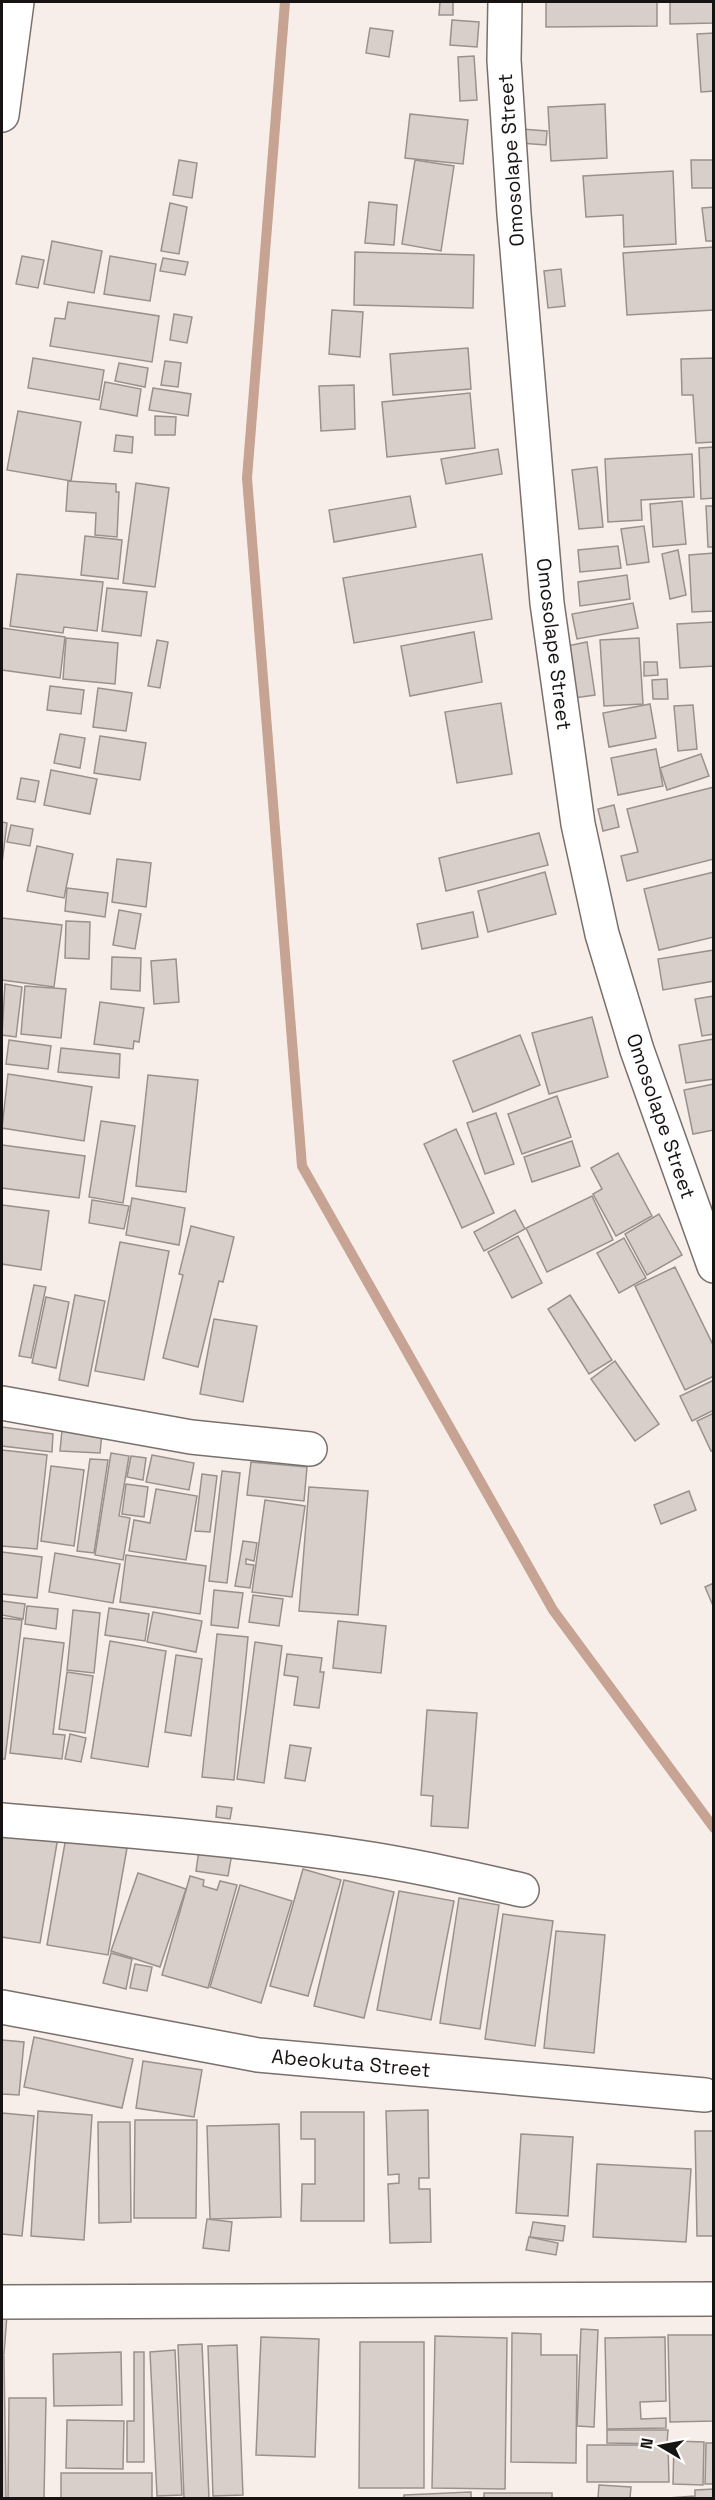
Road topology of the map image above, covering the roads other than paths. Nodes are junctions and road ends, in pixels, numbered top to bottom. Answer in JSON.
{"nodes":[{"id":1,"x":17,"y":2,"type":"edge"},
{"id":2,"x":506,"y":2,"type":"edge"},
{"id":3,"x":2,"y":115,"type":"edge"},
{"id":4,"x":714,"y":1266,"type":"edge"},
{"id":5,"x":2,"y":1403,"type":"edge"},
{"id":6,"x":310,"y":1449,"type":"dead end"},
{"id":7,"x":2,"y":1820,"type":"edge"},
{"id":8,"x":522,"y":1890,"type":"dead end"},
{"id":9,"x":2,"y":2007,"type":"edge"},
{"id":10,"x":705,"y":2095,"type":"dead end"},
{"id":11,"x":714,"y":2299,"type":"edge"},
{"id":12,"x":2,"y":2302,"type":"edge"}],
"edges":[{"from":1,"to":3,"type":"street"},
{"from":2,"to":4,"type":"street","name":"Omosolape Street"},
{"from":5,"to":6,"type":"street"},
{"from":7,"to":8,"type":"street"},
{"from":9,"to":10,"type":"street","name":"Abeokuta Street"},
{"from":11,"to":12,"type":"street"}]}
